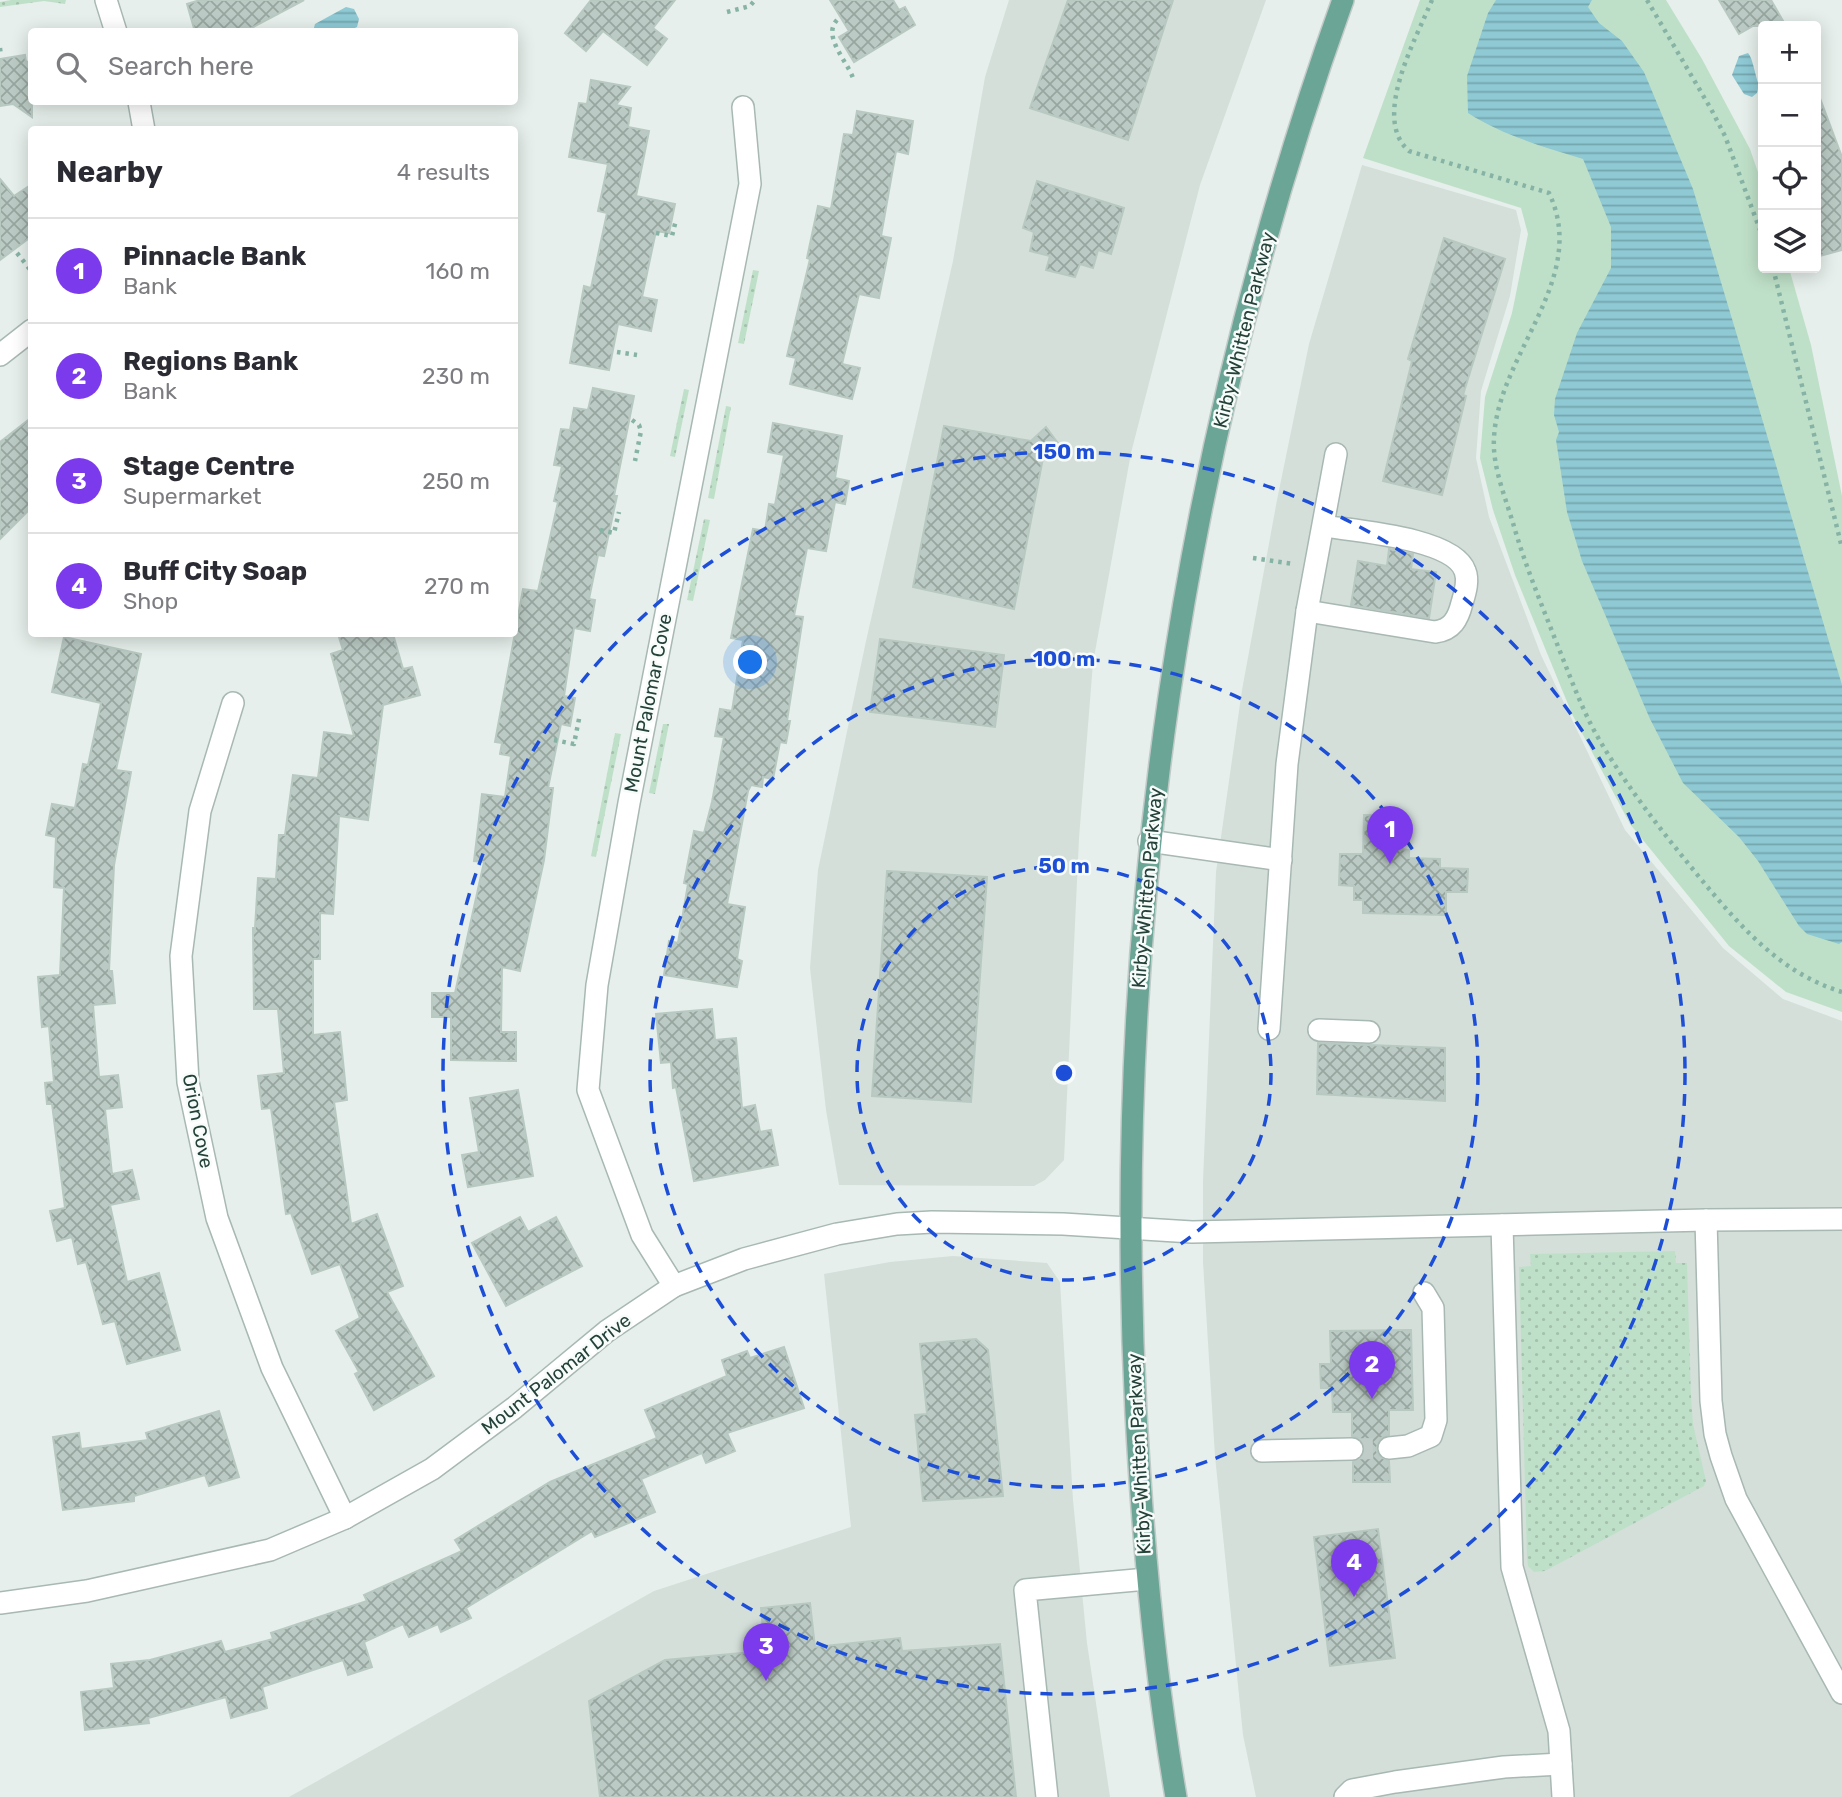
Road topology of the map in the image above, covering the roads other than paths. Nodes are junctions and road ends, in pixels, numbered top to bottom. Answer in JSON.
{"nodes":[{"id":1,"x":106,"y":0,"type":"edge"},
{"id":2,"x":1343,"y":0,"type":"edge"},
{"id":3,"x":115,"y":28,"type":"edge"},
{"id":4,"x":140,"y":105,"type":"edge"},
{"id":5,"x":743,"y":107,"type":"dead end"},
{"id":6,"x":143,"y":126,"type":"edge"},
{"id":7,"x":28,"y":333,"type":"edge"},
{"id":8,"x":0,"y":355,"type":"edge"},
{"id":9,"x":1336,"y":454,"type":"dead end"},
{"id":10,"x":1324,"y":526,"type":"junction"},
{"id":11,"x":1307,"y":611,"type":"junction"},
{"id":12,"x":233,"y":703,"type":"dead end"},
{"id":13,"x":1149,"y":841,"type":"junction"},
{"id":14,"x":1281,"y":860,"type":"junction"},
{"id":15,"x":1269,"y":1029,"type":"dead end"},
{"id":16,"x":1319,"y":1030,"type":"dead end"},
{"id":17,"x":1369,"y":1032,"type":"dead end"},
{"id":18,"x":1842,"y":1219,"type":"edge"},
{"id":19,"x":1706,"y":1220,"type":"junction"},
{"id":20,"x":1503,"y":1225,"type":"junction"},
{"id":21,"x":1130,"y":1227,"type":"junction"},
{"id":22,"x":674,"y":1286,"type":"junction"},
{"id":23,"x":1424,"y":1293,"type":"dead end"},
{"id":24,"x":1389,"y":1448,"type":"tunnel mouth"},
{"id":25,"x":1353,"y":1449,"type":"tunnel mouth"},
{"id":26,"x":1262,"y":1451,"type":"dead end"},
{"id":27,"x":345,"y":1518,"type":"junction"},
{"id":28,"x":1147,"y":1579,"type":"junction"},
{"id":29,"x":0,"y":1603,"type":"edge"},
{"id":30,"x":1842,"y":1693,"type":"edge"},
{"id":31,"x":1561,"y":1764,"type":"junction"},
{"id":32,"x":1047,"y":1797,"type":"edge"},
{"id":33,"x":1176,"y":1797,"type":"edge"},
{"id":34,"x":1345,"y":1797,"type":"edge"},
{"id":35,"x":1563,"y":1797,"type":"edge"}],
"edges":[{"from":1,"to":3,"type":"street"},
{"from":2,"to":13,"type":"main road","name":"Kirby-Whitten Parkway"},
{"from":4,"to":6,"type":"street"},
{"from":5,"to":22,"type":"street","name":"Mount Palomar Cove"},
{"from":7,"to":8,"type":"street"},
{"from":9,"to":10,"type":"street"},
{"from":10,"to":11,"type":"street"},
{"from":10,"to":11,"type":"street"},
{"from":11,"to":14,"type":"street"},
{"from":12,"to":27,"type":"street","name":"Orion Cove"},
{"from":13,"to":14,"type":"street"},
{"from":13,"to":21,"type":"main road","name":"Kirby-Whitten Parkway"},
{"from":14,"to":15,"type":"street"},
{"from":16,"to":17,"type":"street"},
{"from":18,"to":19,"type":"street","name":"Mount Palomar Drive"},
{"from":19,"to":20,"type":"street","name":"Mount Palomar Drive"},
{"from":19,"to":30,"type":"street"},
{"from":20,"to":21,"type":"street","name":"Mount Palomar Drive"},
{"from":20,"to":31,"type":"street"},
{"from":21,"to":22,"type":"street","name":"Mount Palomar Drive"},
{"from":21,"to":28,"type":"main road","name":"Kirby-Whitten Parkway"},
{"from":22,"to":27,"type":"street","name":"Mount Palomar Drive"},
{"from":23,"to":24,"type":"street"},
{"from":25,"to":26,"type":"street"},
{"from":27,"to":29,"type":"street","name":"Mount Palomar Drive"},
{"from":28,"to":32,"type":"street"},
{"from":28,"to":33,"type":"main road","name":"Kirby-Whitten Parkway"},
{"from":31,"to":34,"type":"street"},
{"from":31,"to":35,"type":"street"}]}
